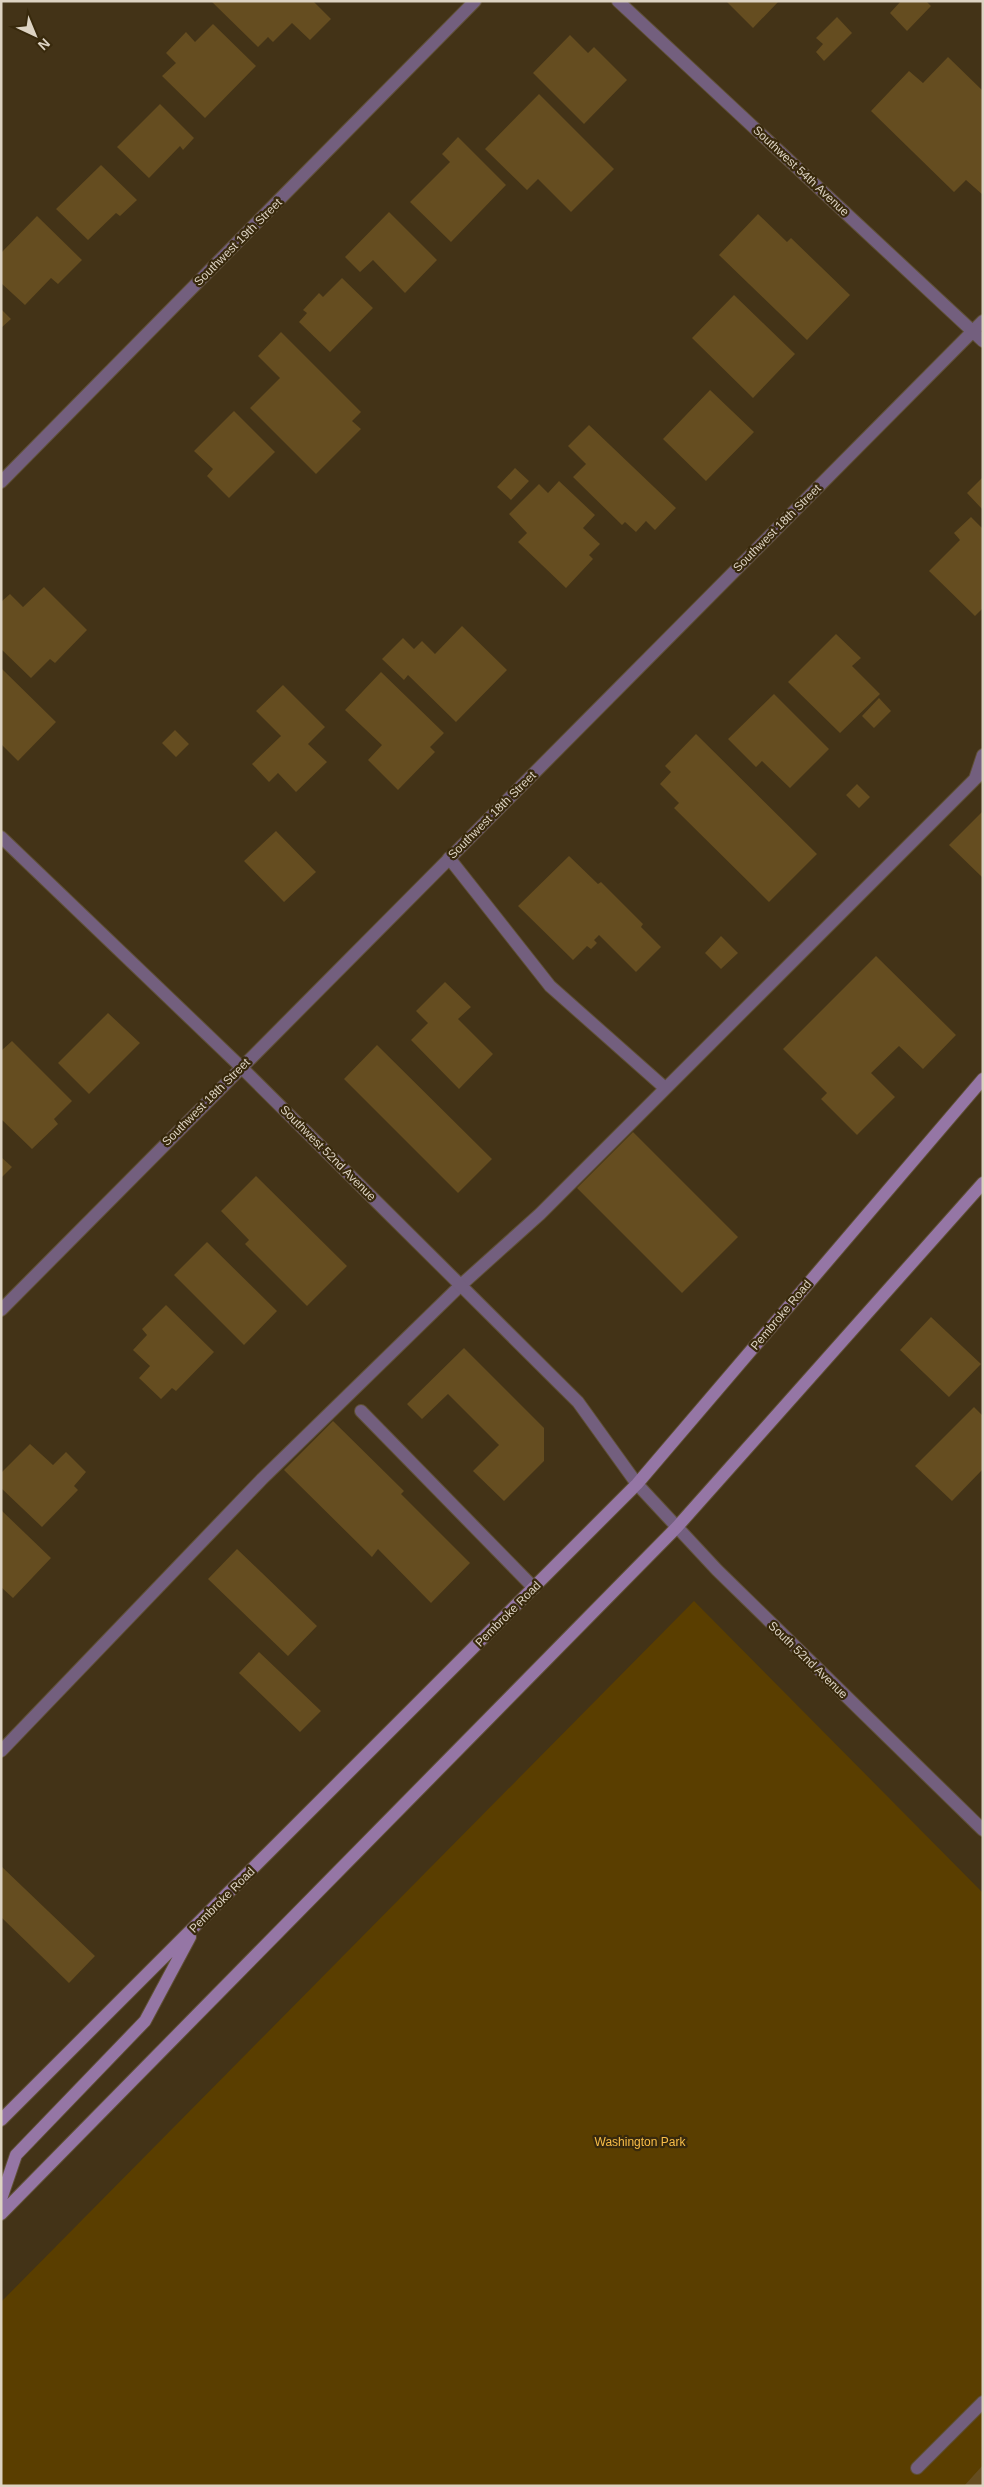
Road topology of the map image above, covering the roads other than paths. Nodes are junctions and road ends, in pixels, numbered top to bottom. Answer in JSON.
{"nodes":[{"id":1,"x":474,"y":1,"type":"edge"},
{"id":2,"x":618,"y":1,"type":"edge"},
{"id":3,"x":983,"y":321,"type":"edge"},
{"id":4,"x":973,"y":332,"type":"junction"},
{"id":5,"x":983,"y":341,"type":"edge"},
{"id":6,"x":1,"y":482,"type":"edge"},
{"id":7,"x":983,"y":755,"type":"edge"},
{"id":8,"x":979,"y":777,"type":"edge"},
{"id":9,"x":1,"y":837,"type":"edge"},
{"id":10,"x":449,"y":858,"type":"junction"},
{"id":11,"x":241,"y":1067,"type":"junction"},
{"id":12,"x":983,"y":1079,"type":"edge"},
{"id":13,"x":665,"y":1088,"type":"junction"},
{"id":14,"x":983,"y":1183,"type":"edge"},
{"id":15,"x":461,"y":1285,"type":"junction"},
{"id":16,"x":1,"y":1310,"type":"edge"},
{"id":17,"x":361,"y":1411,"type":"dead end"},
{"id":18,"x":637,"y":1484,"type":"junction"},
{"id":19,"x":677,"y":1527,"type":"junction"},
{"id":20,"x":534,"y":1588,"type":"junction"},
{"id":21,"x":1,"y":1751,"type":"edge"},
{"id":22,"x":980,"y":1823,"type":"edge"},
{"id":23,"x":196,"y":1926,"type":"junction"},
{"id":24,"x":1,"y":2120,"type":"edge"},
{"id":25,"x":1,"y":2199,"type":"edge"},
{"id":26,"x":1,"y":2214,"type":"edge"},
{"id":27,"x":983,"y":2402,"type":"edge"},
{"id":28,"x":917,"y":2468,"type":"dead end"}],
"edges":[{"from":1,"to":6,"type":"street","name":"Southwest 19th Street"},
{"from":2,"to":4,"type":"street","name":"Southwest 54th Avenue"},
{"from":3,"to":4,"type":"street","name":"Southwest 18th Street"},
{"from":4,"to":5,"type":"street","name":"Southwest 54th Avenue"},
{"from":4,"to":10,"type":"street","name":"Southwest 18th Street"},
{"from":7,"to":8,"type":"street"},
{"from":8,"to":13,"type":"street"},
{"from":9,"to":11,"type":"street","name":"Southwest 52nd Avenue"},
{"from":10,"to":11,"type":"street","name":"Southwest 18th Street"},
{"from":10,"to":13,"type":"street"},
{"from":11,"to":15,"type":"street","name":"Southwest 52nd Avenue"},
{"from":11,"to":16,"type":"street","name":"Southwest 18th Street"},
{"from":12,"to":18,"type":"main road","name":"Pembroke Road"},
{"from":13,"to":15,"type":"street"},
{"from":14,"to":19,"type":"main road"},
{"from":15,"to":18,"type":"street","name":"Southwest 52nd Avenue"},
{"from":15,"to":21,"type":"street"},
{"from":17,"to":20,"type":"street"},
{"from":18,"to":19,"type":"street","name":"South 52nd Avenue"},
{"from":18,"to":20,"type":"main road","name":"Pembroke Road"},
{"from":19,"to":22,"type":"street","name":"South 52nd Avenue"},
{"from":19,"to":26,"type":"main road"},
{"from":20,"to":23,"type":"main road","name":"Pembroke Road"},
{"from":23,"to":24,"type":"main road","name":"Pembroke Road"},
{"from":23,"to":25,"type":"main road"},
{"from":27,"to":28,"type":"street"}]}
